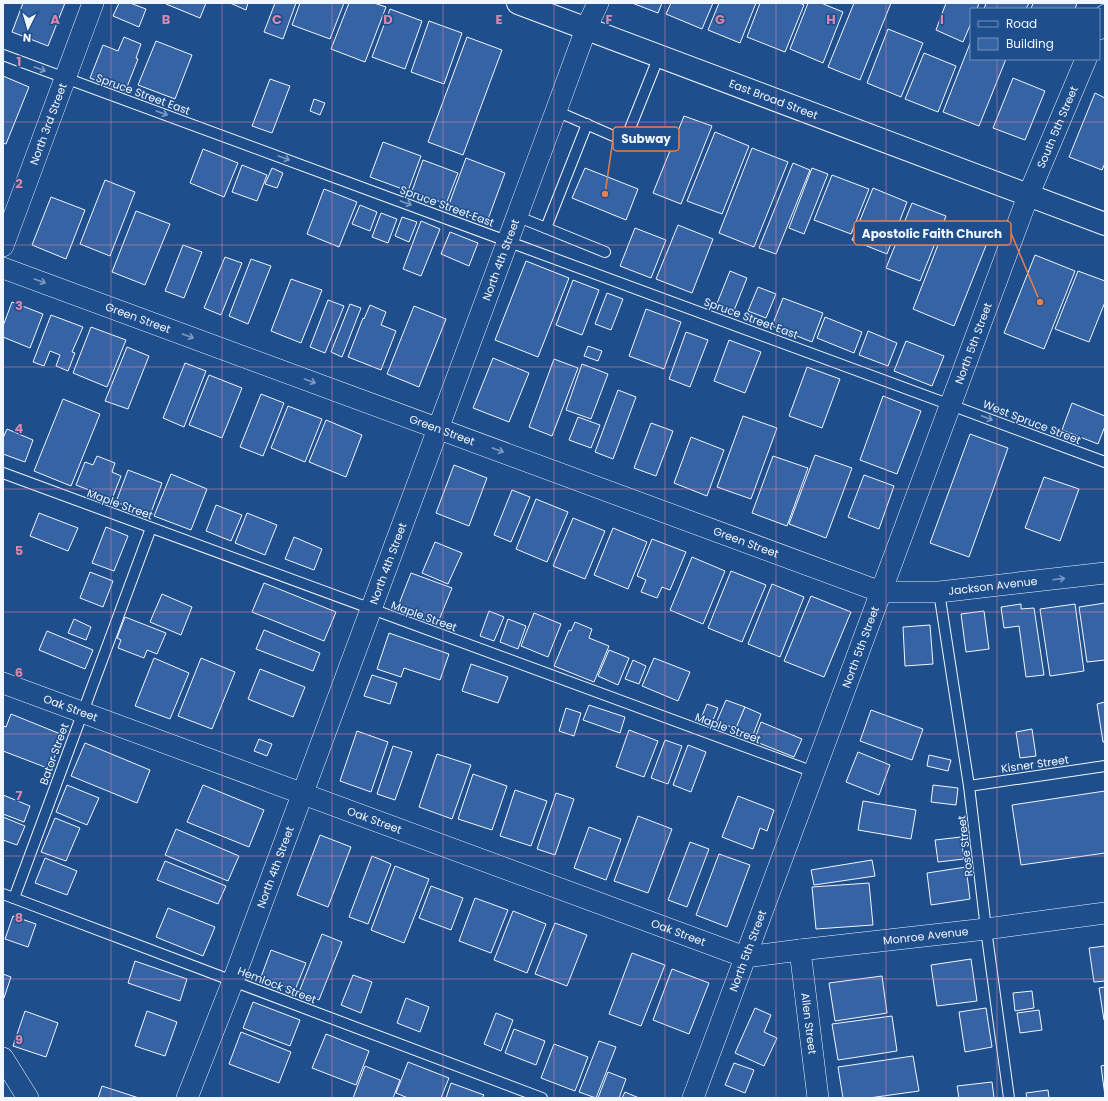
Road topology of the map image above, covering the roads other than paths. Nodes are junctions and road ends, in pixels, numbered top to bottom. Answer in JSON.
{"nodes":[{"id":1,"x":93,"y":3,"type":"edge"},
{"id":2,"x":518,"y":3,"type":"edge"},
{"id":3,"x":598,"y":3,"type":"edge"},
{"id":4,"x":1105,"y":15,"type":"edge"},
{"id":5,"x":1100,"y":27,"type":"edge"},
{"id":6,"x":586,"y":29,"type":"junction"},
{"id":7,"x":3,"y":55,"type":"edge"},
{"id":8,"x":659,"y":56,"type":"junction"},
{"id":9,"x":1086,"y":60,"type":"edge"},
{"id":10,"x":65,"y":78,"type":"junction"},
{"id":11,"x":556,"y":110,"type":"junction"},
{"id":12,"x":587,"y":124,"type":"junction"},
{"id":13,"x":1028,"y":196,"type":"junction"},
{"id":14,"x":516,"y":216,"type":"junction"},
{"id":15,"x":1105,"y":224,"type":"edge"},
{"id":16,"x":546,"y":228,"type":"junction"},
{"id":17,"x":508,"y":241,"type":"junction"},
{"id":18,"x":3,"y":246,"type":"edge"},
{"id":19,"x":605,"y":252,"type":"dead end"},
{"id":20,"x":3,"y":268,"type":"edge"},
{"id":21,"x":951,"y":404,"type":"junction"},
{"id":22,"x":438,"y":428,"type":"junction"},
{"id":23,"x":1105,"y":462,"type":"edge"},
{"id":24,"x":3,"y":473,"type":"edge"},
{"id":25,"x":151,"y":528,"type":"junction"},
{"id":26,"x":1105,"y":573,"type":"edge"},
{"id":27,"x":881,"y":592,"type":"junction"},
{"id":28,"x":939,"y":592,"type":"junction"},
{"id":29,"x":371,"y":609,"type":"junction"},
{"id":30,"x":3,"y":683,"type":"edge"},
{"id":31,"x":82,"y":712,"type":"junction"},
{"id":32,"x":1105,"y":766,"type":"edge"},
{"id":33,"x":814,"y":772,"type":"junction"},
{"id":34,"x":970,"y":786,"type":"junction"},
{"id":35,"x":302,"y":794,"type":"junction"},
{"id":36,"x":3,"y":894,"type":"edge"},
{"id":37,"x":14,"y":898,"type":"junction"},
{"id":38,"x":1105,"y":914,"type":"edge"},
{"id":39,"x":986,"y":929,"type":"junction"},
{"id":40,"x":800,"y":950,"type":"junction"},
{"id":41,"x":746,"y":957,"type":"junction"},
{"id":42,"x":233,"y":981,"type":"junction"},
{"id":43,"x":3,"y":1058,"type":"edge"},
{"id":44,"x":28,"y":1098,"type":"edge"},
{"id":45,"x":187,"y":1098,"type":"edge"},
{"id":46,"x":542,"y":1098,"type":"edge"},
{"id":47,"x":693,"y":1098,"type":"edge"},
{"id":48,"x":818,"y":1098,"type":"edge"},
{"id":49,"x":1009,"y":1098,"type":"edge"}],
"edges":[{"from":1,"to":10,"type":"street","name":"North 3rd Street"},
{"from":2,"to":6,"type":"highway","name":"East Broad Street"},
{"from":3,"to":6,"type":"street","name":"North 4th Street"},
{"from":4,"to":5,"type":"street"},
{"from":6,"to":8,"type":"highway","name":"East Broad Street"},
{"from":6,"to":11,"type":"street","name":"North 4th Street"},
{"from":7,"to":10,"type":"lane","name":"Spruce Street East","one_way":true},
{"from":8,"to":12,"type":"lane"},
{"from":8,"to":13,"type":"highway","name":"East Broad Street"},
{"from":9,"to":13,"type":"street","name":"South 5th Street"},
{"from":10,"to":17,"type":"lane","name":"Spruce Street East","one_way":true},
{"from":10,"to":18,"type":"street","name":"North 3rd Street"},
{"from":11,"to":12,"type":"lane"},
{"from":11,"to":14,"type":"street","name":"North 4th Street"},
{"from":12,"to":16,"type":"lane"},
{"from":13,"to":15,"type":"highway","name":"East Broad Street"},
{"from":13,"to":21,"type":"street","name":"North 5th Street"},
{"from":14,"to":16,"type":"lane"},
{"from":14,"to":17,"type":"street","name":"North 4th Street"},
{"from":16,"to":19,"type":"lane"},
{"from":17,"to":21,"type":"lane","name":"Spruce Street East"},
{"from":17,"to":22,"type":"street","name":"North 4th Street"},
{"from":20,"to":22,"type":"street","name":"Green Street","one_way":true},
{"from":21,"to":23,"type":"lane","name":"West Spruce Street","one_way":true},
{"from":21,"to":27,"type":"street","name":"North 5th Street"},
{"from":22,"to":27,"type":"street","name":"Green Street","one_way":true},
{"from":22,"to":29,"type":"street","name":"North 4th Street"},
{"from":24,"to":25,"type":"lane","name":"Maple Street"},
{"from":25,"to":29,"type":"lane","name":"Maple Street"},
{"from":25,"to":31,"type":"lane","name":"Bator Street"},
{"from":28,"to":26,"type":"street","name":"Jackson Avenue","one_way":true},
{"from":27,"to":28,"type":"street","name":"Jackson Avenue"},
{"from":27,"to":33,"type":"street","name":"North 5th Street"},
{"from":28,"to":34,"type":"lane","name":"Rose Street"},
{"from":29,"to":33,"type":"lane","name":"Maple Street"},
{"from":29,"to":35,"type":"street","name":"North 4th Street"},
{"from":30,"to":31,"type":"street","name":"Oak Street"},
{"from":31,"to":35,"type":"street","name":"Oak Street"},
{"from":31,"to":37,"type":"lane","name":"Bator Street"},
{"from":32,"to":34,"type":"lane","name":"Kisner Street"},
{"from":33,"to":41,"type":"street","name":"North 5th Street"},
{"from":34,"to":39,"type":"lane","name":"Rose Street"},
{"from":35,"to":41,"type":"street","name":"Oak Street"},
{"from":35,"to":42,"type":"street","name":"North 4th Street"},
{"from":36,"to":37,"type":"lane","name":"Hemlock Street"},
{"from":37,"to":42,"type":"lane","name":"Hemlock Street"},
{"from":38,"to":39,"type":"street","name":"Monroe Avenue"},
{"from":39,"to":40,"type":"street","name":"Monroe Avenue"},
{"from":39,"to":49,"type":"lane","name":"Rose Street"},
{"from":40,"to":41,"type":"street","name":"Monroe Avenue"},
{"from":40,"to":48,"type":"street","name":"Allen Street"},
{"from":41,"to":47,"type":"street","name":"North 5th Street"},
{"from":42,"to":45,"type":"street","name":"North 4th Street"},
{"from":42,"to":46,"type":"lane","name":"Hemlock Street"},
{"from":43,"to":44,"type":"street"}]}
